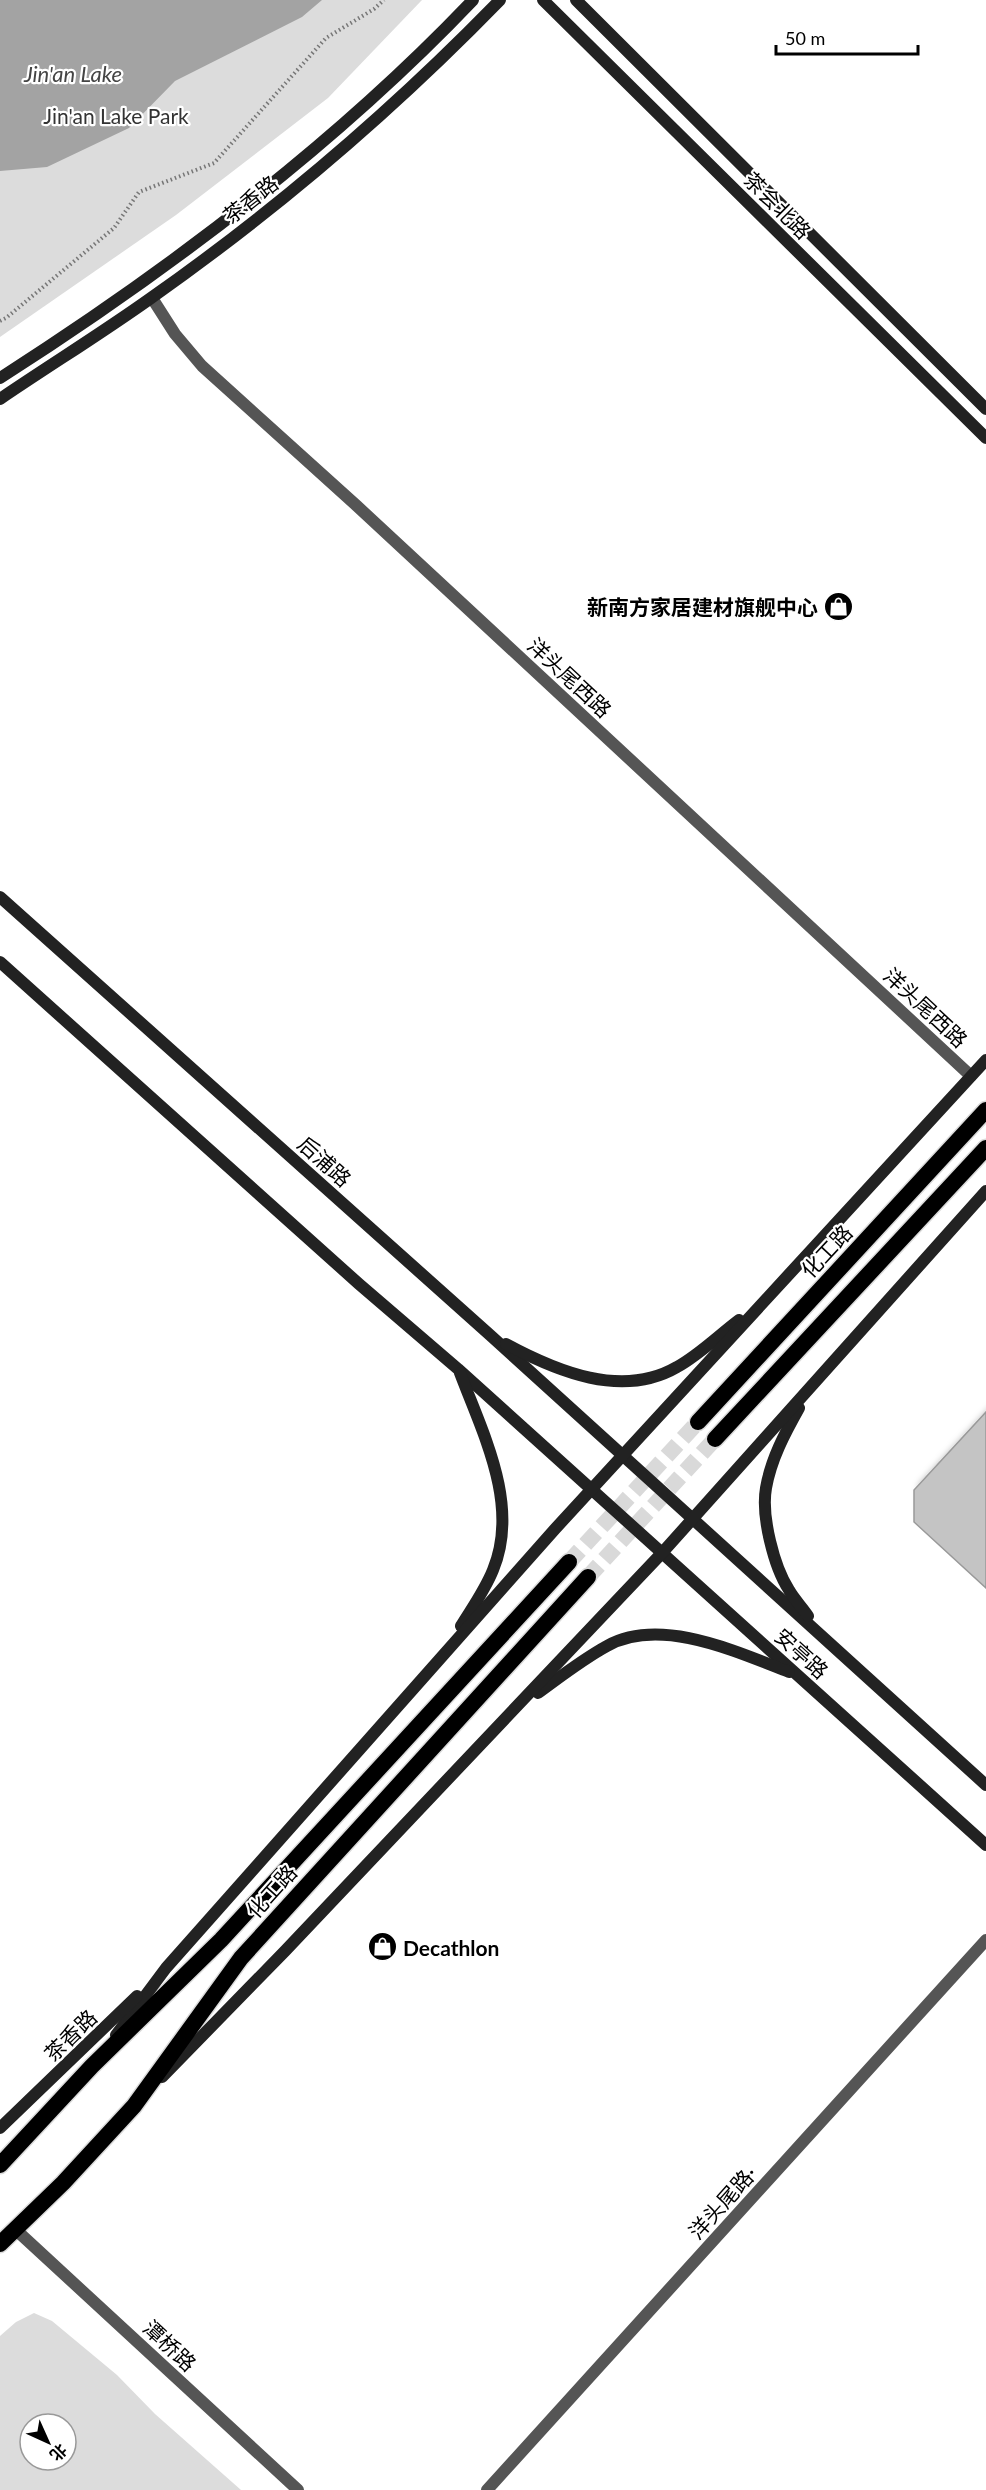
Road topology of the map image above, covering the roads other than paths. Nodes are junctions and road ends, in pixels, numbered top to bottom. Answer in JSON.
{"nodes":[{"id":1,"x":472,"y":0,"type":"edge"},
{"id":2,"x":500,"y":0,"type":"edge"},
{"id":3,"x":543,"y":0,"type":"edge"},
{"id":4,"x":576,"y":0,"type":"edge"},
{"id":5,"x":152,"y":298,"type":"junction"},
{"id":6,"x":0,"y":378,"type":"edge"},
{"id":7,"x":0,"y":399,"type":"edge"},
{"id":8,"x":986,"y":409,"type":"edge"},
{"id":9,"x":986,"y":438,"type":"edge"},
{"id":10,"x":0,"y":897,"type":"edge"},
{"id":11,"x":0,"y":962,"type":"edge"},
{"id":12,"x":986,"y":1060,"type":"edge"},
{"id":13,"x":971,"y":1076,"type":"junction"},
{"id":14,"x":986,"y":1110,"type":"edge"},
{"id":15,"x":986,"y":1148,"type":"edge"},
{"id":16,"x":986,"y":1191,"type":"edge"},
{"id":17,"x":764,"y":1301,"type":"junction"},
{"id":18,"x":490,"y":1335,"type":"junction"},
{"id":19,"x":458,"y":1369,"type":"junction"},
{"id":20,"x":807,"y":1392,"type":"junction"},
{"id":21,"x":698,"y":1422,"type":"tunnel mouth"},
{"id":22,"x":715,"y":1438,"type":"tunnel mouth"},
{"id":23,"x":622,"y":1455,"type":"junction"},
{"id":24,"x":591,"y":1489,"type":"junction"},
{"id":25,"x":693,"y":1519,"type":"junction"},
{"id":26,"x":662,"y":1553,"type":"junction"},
{"id":27,"x":569,"y":1562,"type":"tunnel mouth"},
{"id":28,"x":588,"y":1577,"type":"tunnel mouth"},
{"id":29,"x":827,"y":1641,"type":"junction"},
{"id":30,"x":448,"y":1650,"type":"junction"},
{"id":31,"x":797,"y":1674,"type":"junction"},
{"id":32,"x":517,"y":1707,"type":"junction"},
{"id":33,"x":986,"y":1785,"type":"edge"},
{"id":34,"x":986,"y":1845,"type":"edge"},
{"id":35,"x":986,"y":1940,"type":"edge"},
{"id":36,"x":166,"y":1968,"type":"junction"},
{"id":37,"x":92,"y":2066,"type":"junction"},
{"id":38,"x":134,"y":2106,"type":"junction"},
{"id":39,"x":0,"y":2128,"type":"edge"},
{"id":40,"x":0,"y":2165,"type":"edge"},
{"id":41,"x":15,"y":2229,"type":"junction"},
{"id":42,"x":0,"y":2244,"type":"edge"},
{"id":43,"x":298,"y":2490,"type":"edge"},
{"id":44,"x":487,"y":2490,"type":"edge"}],
"edges":[{"from":1,"to":6,"type":"main road","name":"茶香路"},
{"from":2,"to":5,"type":"main road","name":"茶香路"},
{"from":3,"to":9,"type":"main road","name":"茶会北路"},
{"from":4,"to":8,"type":"main road","name":"茶会北路"},
{"from":5,"to":7,"type":"main road","name":"茶香路"},
{"from":5,"to":13,"type":"street","name":"洋头尾西路"},
{"from":10,"to":18,"type":"main road","name":"后浦路"},
{"from":11,"to":19,"type":"main road"},
{"from":12,"to":13,"type":"main road"},
{"from":13,"to":17,"type":"main road"},
{"from":14,"to":21,"type":"highway","name":"化工路"},
{"from":15,"to":22,"type":"highway"},
{"from":16,"to":20,"type":"main road"},
{"from":17,"to":18,"type":"main road"},
{"from":17,"to":23,"type":"main road"},
{"from":18,"to":23,"type":"main road","name":"后浦路"},
{"from":19,"to":24,"type":"main road"},
{"from":19,"to":30,"type":"main road"},
{"from":20,"to":25,"type":"main road"},
{"from":20,"to":29,"type":"main road"},
{"from":23,"to":24,"type":"main road"},
{"from":23,"to":25,"type":"main road","name":"安亭路"},
{"from":24,"to":26,"type":"main road","name":"安亭路"},
{"from":24,"to":30,"type":"main road"},
{"from":25,"to":26,"type":"main road"},
{"from":25,"to":29,"type":"main road","name":"安亭路"},
{"from":26,"to":31,"type":"main road","name":"安亭路"},
{"from":26,"to":32,"type":"main road"},
{"from":27,"to":37,"type":"highway","name":"化工路"},
{"from":28,"to":38,"type":"highway","name":"化工路"},
{"from":29,"to":33,"type":"main road","name":"安亭路"},
{"from":30,"to":36,"type":"main road"},
{"from":31,"to":32,"type":"main road"},
{"from":31,"to":34,"type":"main road","name":"安亭路"},
{"from":32,"to":38,"type":"main road"},
{"from":35,"to":44,"type":"street","name":"洋头尾路·"},
{"from":36,"to":37,"type":"main road"},
{"from":36,"to":39,"type":"main road","name":"茶香路"},
{"from":37,"to":40,"type":"highway","name":"化工路"},
{"from":38,"to":41,"type":"highway","name":"化工路"},
{"from":41,"to":42,"type":"highway","name":"化工路"},
{"from":41,"to":43,"type":"street","name":"潭桥路"}]}
